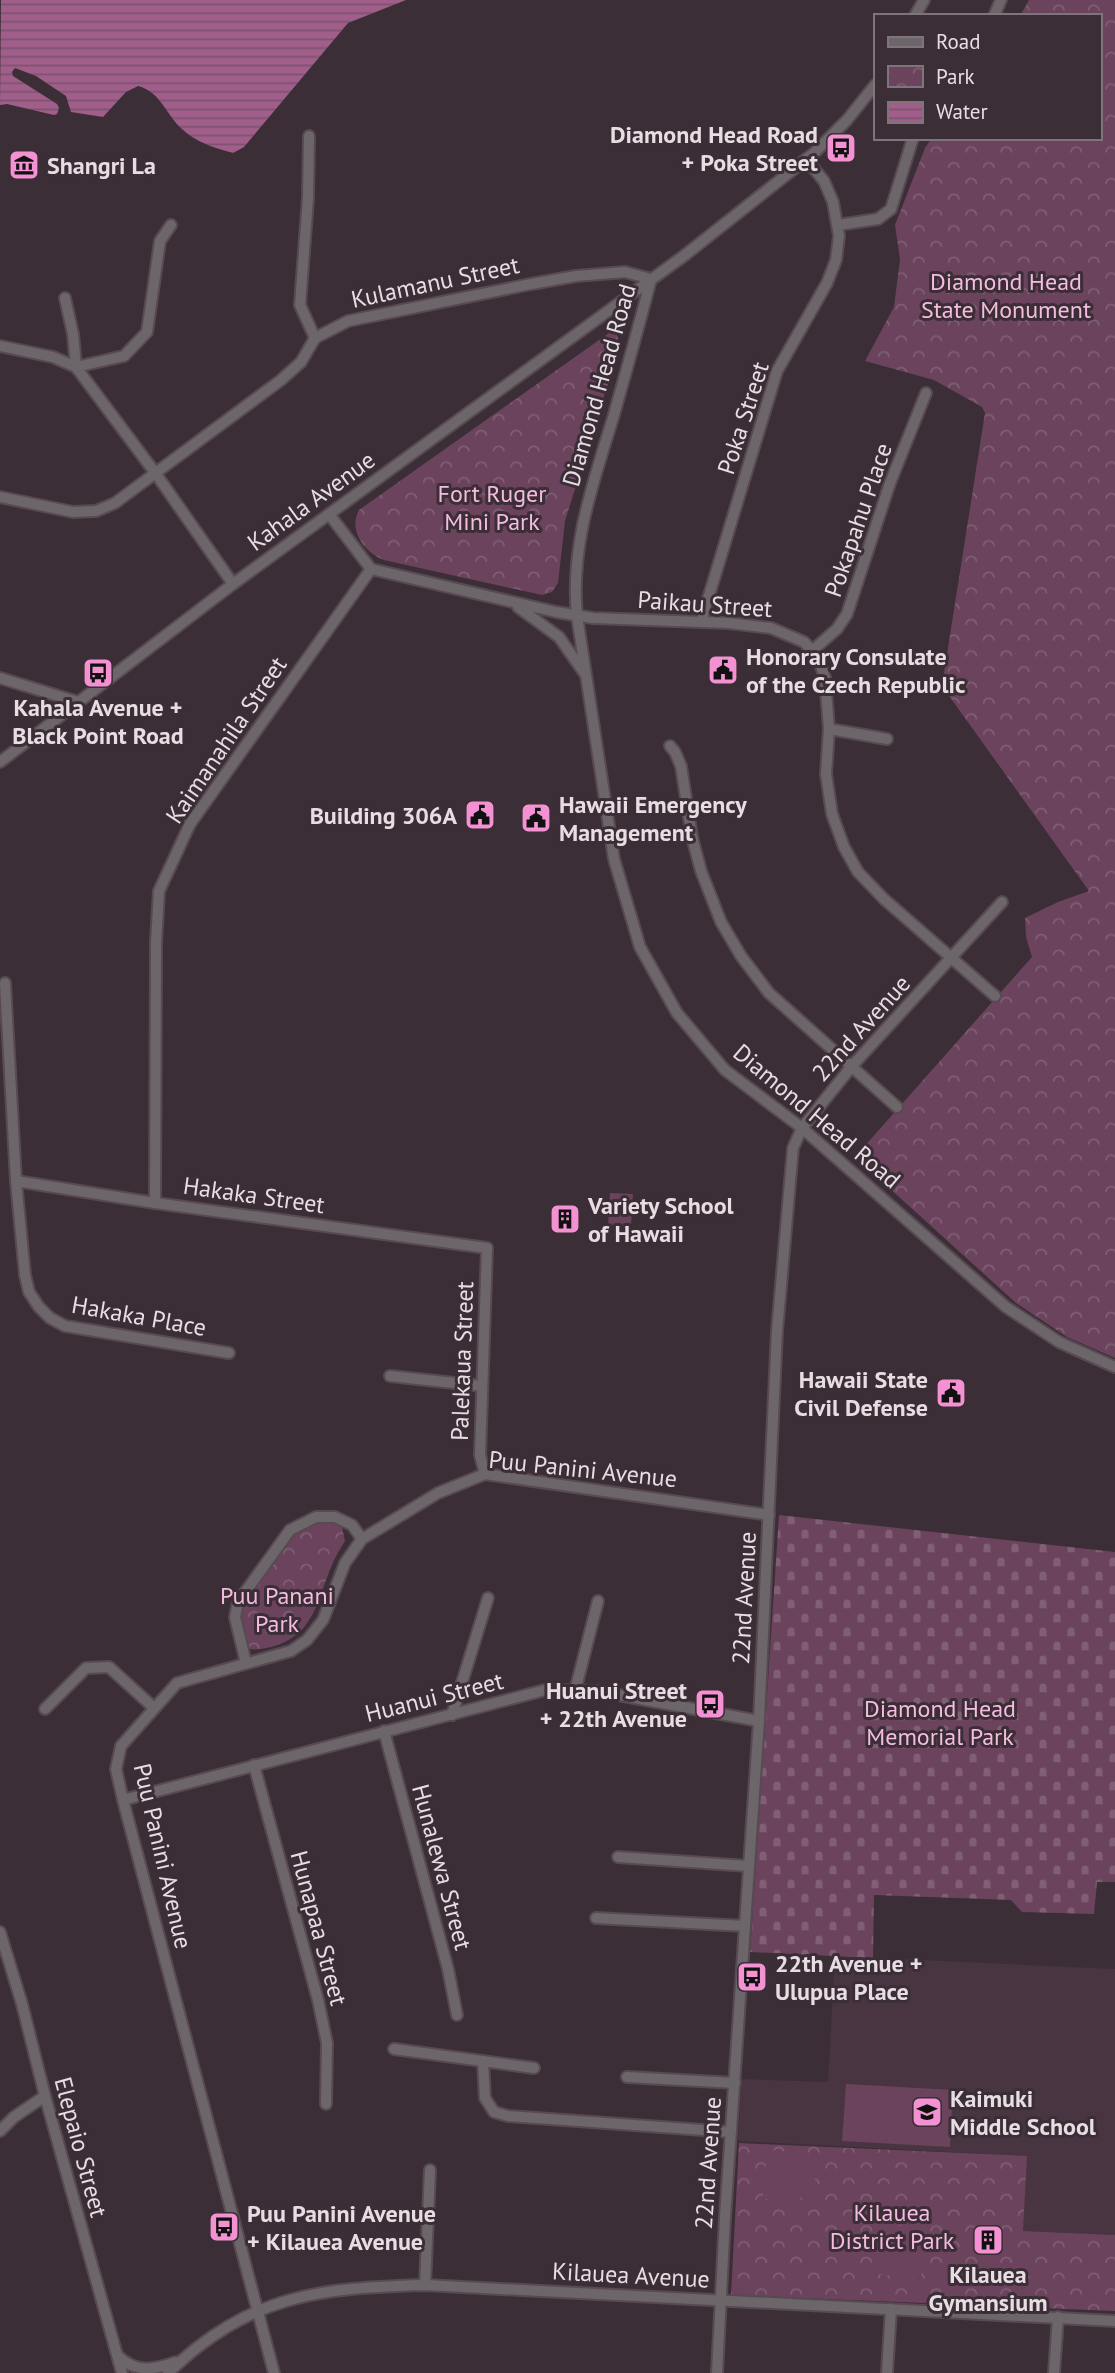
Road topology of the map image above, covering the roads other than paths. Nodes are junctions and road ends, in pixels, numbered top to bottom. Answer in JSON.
{"nodes":[{"id":1,"x":874,"y":86,"type":"edge"},
{"id":2,"x":309,"y":136,"type":"dead end"},
{"id":3,"x":912,"y":140,"type":"edge"},
{"id":4,"x":806,"y":159,"type":"junction"},
{"id":5,"x":171,"y":225,"type":"dead end"},
{"id":6,"x":838,"y":225,"type":"junction"},
{"id":7,"x":651,"y":279,"type":"junction"},
{"id":8,"x":65,"y":298,"type":"dead end"},
{"id":9,"x":315,"y":338,"type":"junction"},
{"id":10,"x":0,"y":346,"type":"edge"},
{"id":11,"x":76,"y":367,"type":"junction"},
{"id":12,"x":926,"y":393,"type":"dead end"},
{"id":13,"x":156,"y":474,"type":"junction"},
{"id":14,"x":0,"y":497,"type":"edge"},
{"id":15,"x":329,"y":514,"type":"junction"},
{"id":16,"x":371,"y":569,"type":"junction"},
{"id":17,"x":233,"y":584,"type":"junction"},
{"id":18,"x":513,"y":603,"type":"junction"},
{"id":19,"x":577,"y":616,"type":"junction"},
{"id":20,"x":701,"y":622,"type":"junction"},
{"id":21,"x":814,"y":649,"type":"junction"},
{"id":22,"x":587,"y":677,"type":"junction"},
{"id":23,"x":0,"y":678,"type":"edge"},
{"id":24,"x":78,"y":702,"type":"junction"},
{"id":25,"x":830,"y":729,"type":"junction"},
{"id":26,"x":887,"y":739,"type":"dead end"},
{"id":27,"x":670,"y":746,"type":"dead end"},
{"id":28,"x":0,"y":762,"type":"edge"},
{"id":29,"x":1002,"y":902,"type":"dead end"},
{"id":30,"x":951,"y":958,"type":"junction"},
{"id":31,"x":5,"y":983,"type":"dead end"},
{"id":32,"x":995,"y":996,"type":"dead end"},
{"id":33,"x":852,"y":1066,"type":"junction"},
{"id":34,"x":897,"y":1107,"type":"dead end"},
{"id":35,"x":802,"y":1128,"type":"junction"},
{"id":36,"x":16,"y":1181,"type":"junction"},
{"id":37,"x":155,"y":1203,"type":"junction"},
{"id":38,"x":487,"y":1248,"type":"joint"},
{"id":39,"x":229,"y":1353,"type":"dead end"},
{"id":40,"x":1115,"y":1367,"type":"edge"},
{"id":41,"x":390,"y":1376,"type":"dead end"},
{"id":42,"x":482,"y":1386,"type":"junction"},
{"id":43,"x":485,"y":1475,"type":"junction"},
{"id":44,"x":769,"y":1515,"type":"junction"},
{"id":45,"x":362,"y":1539,"type":"junction"},
{"id":46,"x":488,"y":1598,"type":"dead end"},
{"id":47,"x":598,"y":1601,"type":"dead end"},
{"id":48,"x":247,"y":1663,"type":"junction"},
{"id":49,"x":575,"y":1691,"type":"junction"},
{"id":50,"x":153,"y":1707,"type":"junction"},
{"id":51,"x":44,"y":1709,"type":"dead end"},
{"id":52,"x":452,"y":1715,"type":"junction"},
{"id":53,"x":759,"y":1721,"type":"junction"},
{"id":54,"x":384,"y":1731,"type":"junction"},
{"id":55,"x":254,"y":1765,"type":"junction"},
{"id":56,"x":123,"y":1800,"type":"junction"},
{"id":57,"x":618,"y":1857,"type":"dead end"},
{"id":58,"x":748,"y":1866,"type":"junction"},
{"id":59,"x":596,"y":1918,"type":"dead end"},
{"id":60,"x":745,"y":1926,"type":"junction"},
{"id":61,"x":0,"y":1932,"type":"edge"},
{"id":62,"x":457,"y":2015,"type":"dead end"},
{"id":63,"x":394,"y":2049,"type":"dead end"},
{"id":64,"x":483,"y":2061,"type":"junction"},
{"id":65,"x":534,"y":2068,"type":"dead end"},
{"id":66,"x":627,"y":2077,"type":"dead end"},
{"id":67,"x":735,"y":2083,"type":"junction"},
{"id":68,"x":45,"y":2096,"type":"junction"},
{"id":69,"x":326,"y":2104,"type":"dead end"},
{"id":70,"x":0,"y":2130,"type":"edge"},
{"id":71,"x":731,"y":2132,"type":"junction"},
{"id":72,"x":430,"y":2170,"type":"dead end"},
{"id":73,"x":425,"y":2285,"type":"junction"},
{"id":74,"x":722,"y":2301,"type":"junction"},
{"id":75,"x":891,"y":2309,"type":"junction"},
{"id":76,"x":258,"y":2310,"type":"junction"},
{"id":77,"x":1058,"y":2317,"type":"junction"},
{"id":78,"x":1115,"y":2321,"type":"edge"},
{"id":79,"x":115,"y":2354,"type":"junction"},
{"id":80,"x":182,"y":2360,"type":"junction"},
{"id":81,"x":122,"y":2373,"type":"edge"},
{"id":82,"x":168,"y":2373,"type":"edge"},
{"id":83,"x":274,"y":2373,"type":"edge"},
{"id":84,"x":717,"y":2373,"type":"edge"},
{"id":85,"x":887,"y":2373,"type":"edge"},
{"id":86,"x":1054,"y":2373,"type":"edge"}],
"edges":[{"from":1,"to":4,"type":"street","name":"Diamond Head Road"},
{"from":2,"to":9,"type":"street"},
{"from":3,"to":6,"type":"street"},
{"from":4,"to":6,"type":"street","name":"Poka Street"},
{"from":4,"to":7,"type":"street","name":"Diamond Head Road"},
{"from":5,"to":11,"type":"street"},
{"from":6,"to":20,"type":"street","name":"Poka Street"},
{"from":7,"to":9,"type":"street","name":"Kulamanu Street"},
{"from":7,"to":15,"type":"street","name":"Kahala Avenue"},
{"from":7,"to":19,"type":"street","name":"Diamond Head Road"},
{"from":8,"to":11,"type":"street"},
{"from":9,"to":13,"type":"street","name":"Kulamanu Street"},
{"from":10,"to":11,"type":"street"},
{"from":11,"to":13,"type":"street"},
{"from":12,"to":21,"type":"street","name":"Pokapahu Place"},
{"from":13,"to":14,"type":"street","name":"Kulamanu Street"},
{"from":13,"to":17,"type":"street"},
{"from":15,"to":16,"type":"street"},
{"from":15,"to":17,"type":"street","name":"Kahala Avenue"},
{"from":16,"to":18,"type":"street","name":"Paikau Street"},
{"from":16,"to":37,"type":"street","name":"Kaimanahila Street"},
{"from":17,"to":24,"type":"street","name":"Kahala Avenue"},
{"from":18,"to":19,"type":"street","name":"Paikau Street"},
{"from":18,"to":22,"type":"street"},
{"from":19,"to":20,"type":"street","name":"Paikau Street"},
{"from":19,"to":22,"type":"street","name":"Diamond Head Road"},
{"from":20,"to":21,"type":"street","name":"Paikau Street"},
{"from":21,"to":25,"type":"street"},
{"from":22,"to":35,"type":"street","name":"Diamond Head Road"},
{"from":23,"to":24,"type":"street"},
{"from":24,"to":28,"type":"street","name":"Kahala Avenue"},
{"from":25,"to":26,"type":"street"},
{"from":25,"to":30,"type":"street"},
{"from":27,"to":33,"type":"street"},
{"from":29,"to":30,"type":"street","name":"22nd Avenue"},
{"from":30,"to":32,"type":"street"},
{"from":30,"to":33,"type":"street","name":"22nd Avenue"},
{"from":31,"to":36,"type":"street","name":"Hakaka Place"},
{"from":33,"to":34,"type":"street"},
{"from":33,"to":35,"type":"street","name":"22nd Avenue"},
{"from":35,"to":40,"type":"street","name":"Diamond Head Road"},
{"from":35,"to":44,"type":"street","name":"22nd Avenue"},
{"from":36,"to":37,"type":"street","name":"Hakaka Street"},
{"from":36,"to":39,"type":"street","name":"Hakaka Place"},
{"from":37,"to":38,"type":"street","name":"Hakaka Street"},
{"from":38,"to":42,"type":"street","name":"Palekaua Street"},
{"from":41,"to":42,"type":"street"},
{"from":42,"to":43,"type":"street","name":"Palekaua Street"},
{"from":43,"to":44,"type":"street","name":"Puu Panini Avenue"},
{"from":43,"to":45,"type":"street","name":"Puu Panini Avenue"},
{"from":44,"to":53,"type":"street","name":"22nd Avenue"},
{"from":45,"to":48,"type":"street","name":"Puu Panini Avenue"},
{"from":45,"to":48,"type":"street"},
{"from":46,"to":52,"type":"street"},
{"from":47,"to":49,"type":"street"},
{"from":48,"to":50,"type":"street","name":"Puu Panini Avenue"},
{"from":49,"to":52,"type":"street","name":"Huanui Street"},
{"from":49,"to":53,"type":"street","name":"Huanui Street"},
{"from":50,"to":51,"type":"street"},
{"from":50,"to":56,"type":"street","name":"Puu Panini Avenue"},
{"from":52,"to":54,"type":"street","name":"Huanui Street"},
{"from":53,"to":58,"type":"street","name":"22nd Avenue"},
{"from":54,"to":55,"type":"street","name":"Huanui Street"},
{"from":54,"to":62,"type":"street","name":"Hunalewa Street"},
{"from":55,"to":56,"type":"street","name":"Huanui Street"},
{"from":55,"to":69,"type":"street","name":"Hunapaa Street"},
{"from":56,"to":76,"type":"street","name":"Puu Panini Avenue"},
{"from":57,"to":58,"type":"street"},
{"from":58,"to":60,"type":"street","name":"22nd Avenue"},
{"from":59,"to":60,"type":"street"},
{"from":60,"to":67,"type":"street","name":"22nd Avenue"},
{"from":61,"to":68,"type":"street","name":"Elepaio Street"},
{"from":63,"to":64,"type":"street"},
{"from":64,"to":65,"type":"street"},
{"from":64,"to":71,"type":"street"},
{"from":66,"to":67,"type":"street"},
{"from":67,"to":71,"type":"street","name":"22nd Avenue"},
{"from":68,"to":70,"type":"street"},
{"from":68,"to":79,"type":"street","name":"Elepaio Street"},
{"from":71,"to":74,"type":"street","name":"22nd Avenue"},
{"from":72,"to":73,"type":"street"},
{"from":73,"to":74,"type":"street","name":"Kilauea Avenue"},
{"from":73,"to":76,"type":"street","name":"Kilauea Avenue"},
{"from":74,"to":75,"type":"street","name":"Kilauea Avenue"},
{"from":74,"to":84,"type":"street","name":"22nd Avenue"},
{"from":75,"to":77,"type":"street","name":"Kilauea Avenue"},
{"from":75,"to":85,"type":"street"},
{"from":76,"to":80,"type":"street","name":"Kilauea Avenue"},
{"from":76,"to":83,"type":"street","name":"Puu Panini Avenue"},
{"from":77,"to":78,"type":"street","name":"Kilauea Avenue"},
{"from":77,"to":86,"type":"street"},
{"from":79,"to":80,"type":"street"},
{"from":79,"to":81,"type":"street","name":"Elepaio Street"},
{"from":80,"to":82,"type":"street","name":"Kilauea Avenue"}]}
